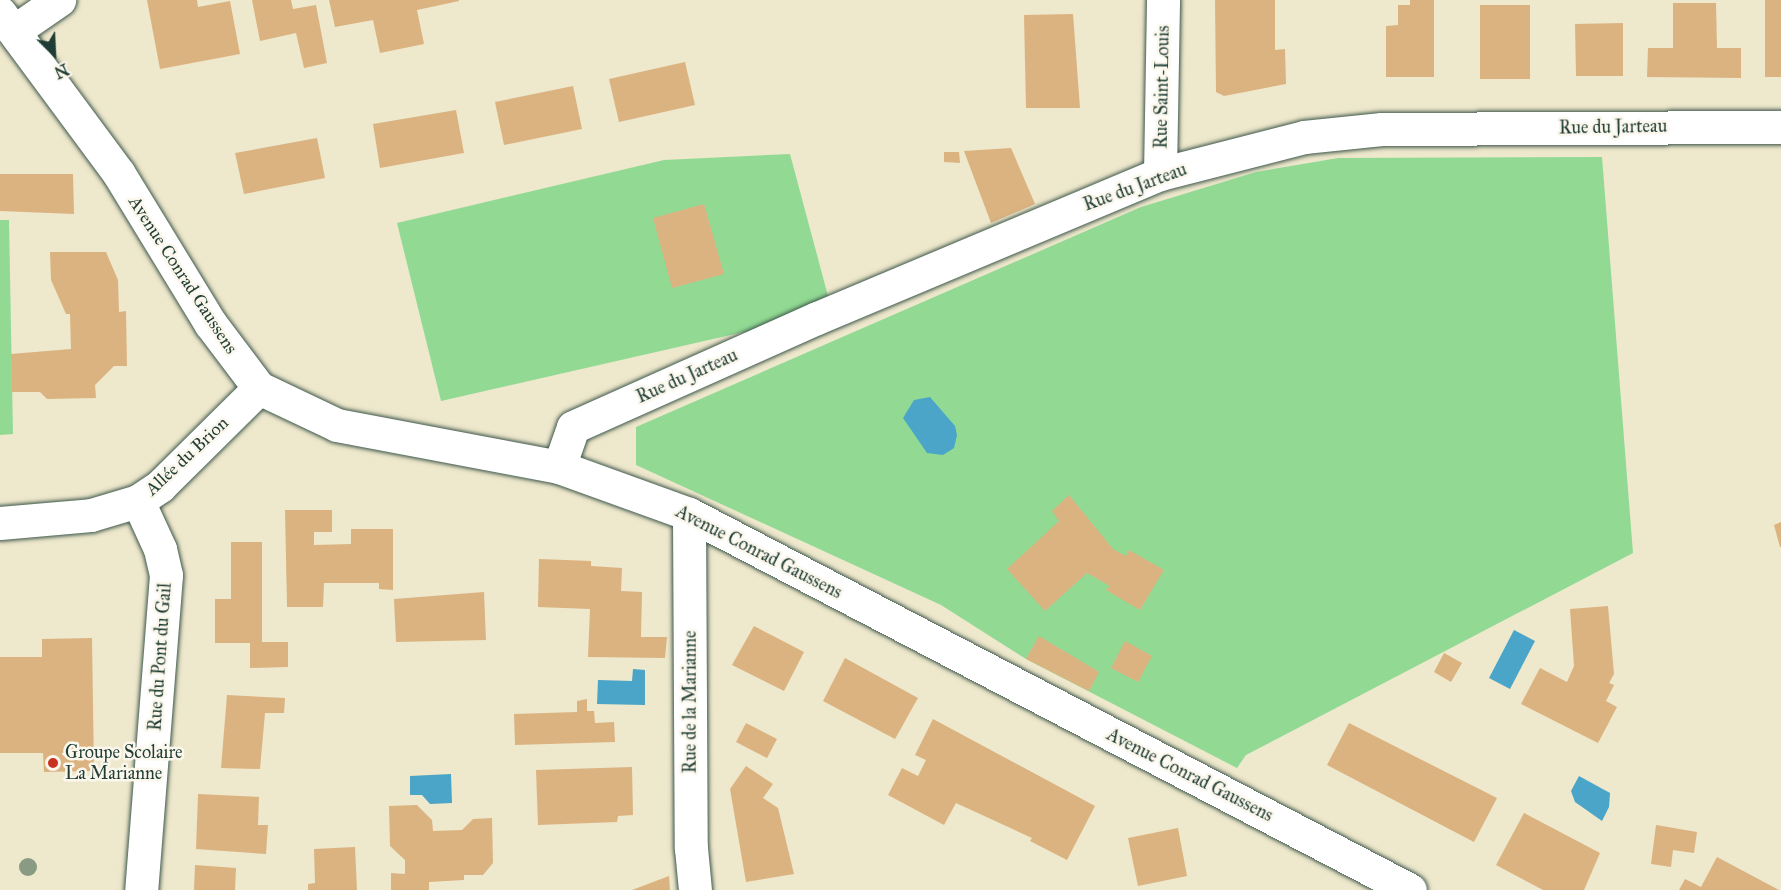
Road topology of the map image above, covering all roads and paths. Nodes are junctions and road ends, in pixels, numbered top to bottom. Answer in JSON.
{"nodes":[{"id":1,"x":59,"y":0,"type":"edge"},
{"id":2,"x":1162,"y":0,"type":"edge"},
{"id":3,"x":7,"y":22,"type":"edge"},
{"id":4,"x":1781,"y":127,"type":"edge"},
{"id":5,"x":1160,"y":174,"type":"junction"},
{"id":6,"x":259,"y":388,"type":"junction"},
{"id":7,"x":559,"y":468,"type":"junction"},
{"id":8,"x":138,"y":501,"type":"junction"},
{"id":9,"x":688,"y":514,"type":"junction"},
{"id":10,"x":0,"y":523,"type":"edge"},
{"id":11,"x":141,"y":890,"type":"edge"},
{"id":12,"x":695,"y":890,"type":"edge"},
{"id":13,"x":1410,"y":890,"type":"edge"}],
"edges":[{"from":1,"to":3,"type":"street"},
{"from":2,"to":5,"type":"street","name":"Rue Saint-Louis"},
{"from":3,"to":6,"type":"street","name":"Avenue Conrad Gaussens"},
{"from":4,"to":5,"type":"street","name":"Rue du Jarteau"},
{"from":5,"to":7,"type":"street","name":"Rue du Jarteau"},
{"from":6,"to":7,"type":"street","name":"Avenue Conrad Gaussens"},
{"from":6,"to":8,"type":"street","name":"Allée du Brion"},
{"from":7,"to":9,"type":"street","name":"Avenue Conrad Gaussens"},
{"from":8,"to":10,"type":"street","name":"Allée du Brion"},
{"from":8,"to":11,"type":"street","name":"Rue du Pont du Gail"},
{"from":9,"to":12,"type":"street","name":"Rue de la Marianne"},
{"from":9,"to":13,"type":"street","name":"Avenue Conrad Gaussens"}]}
